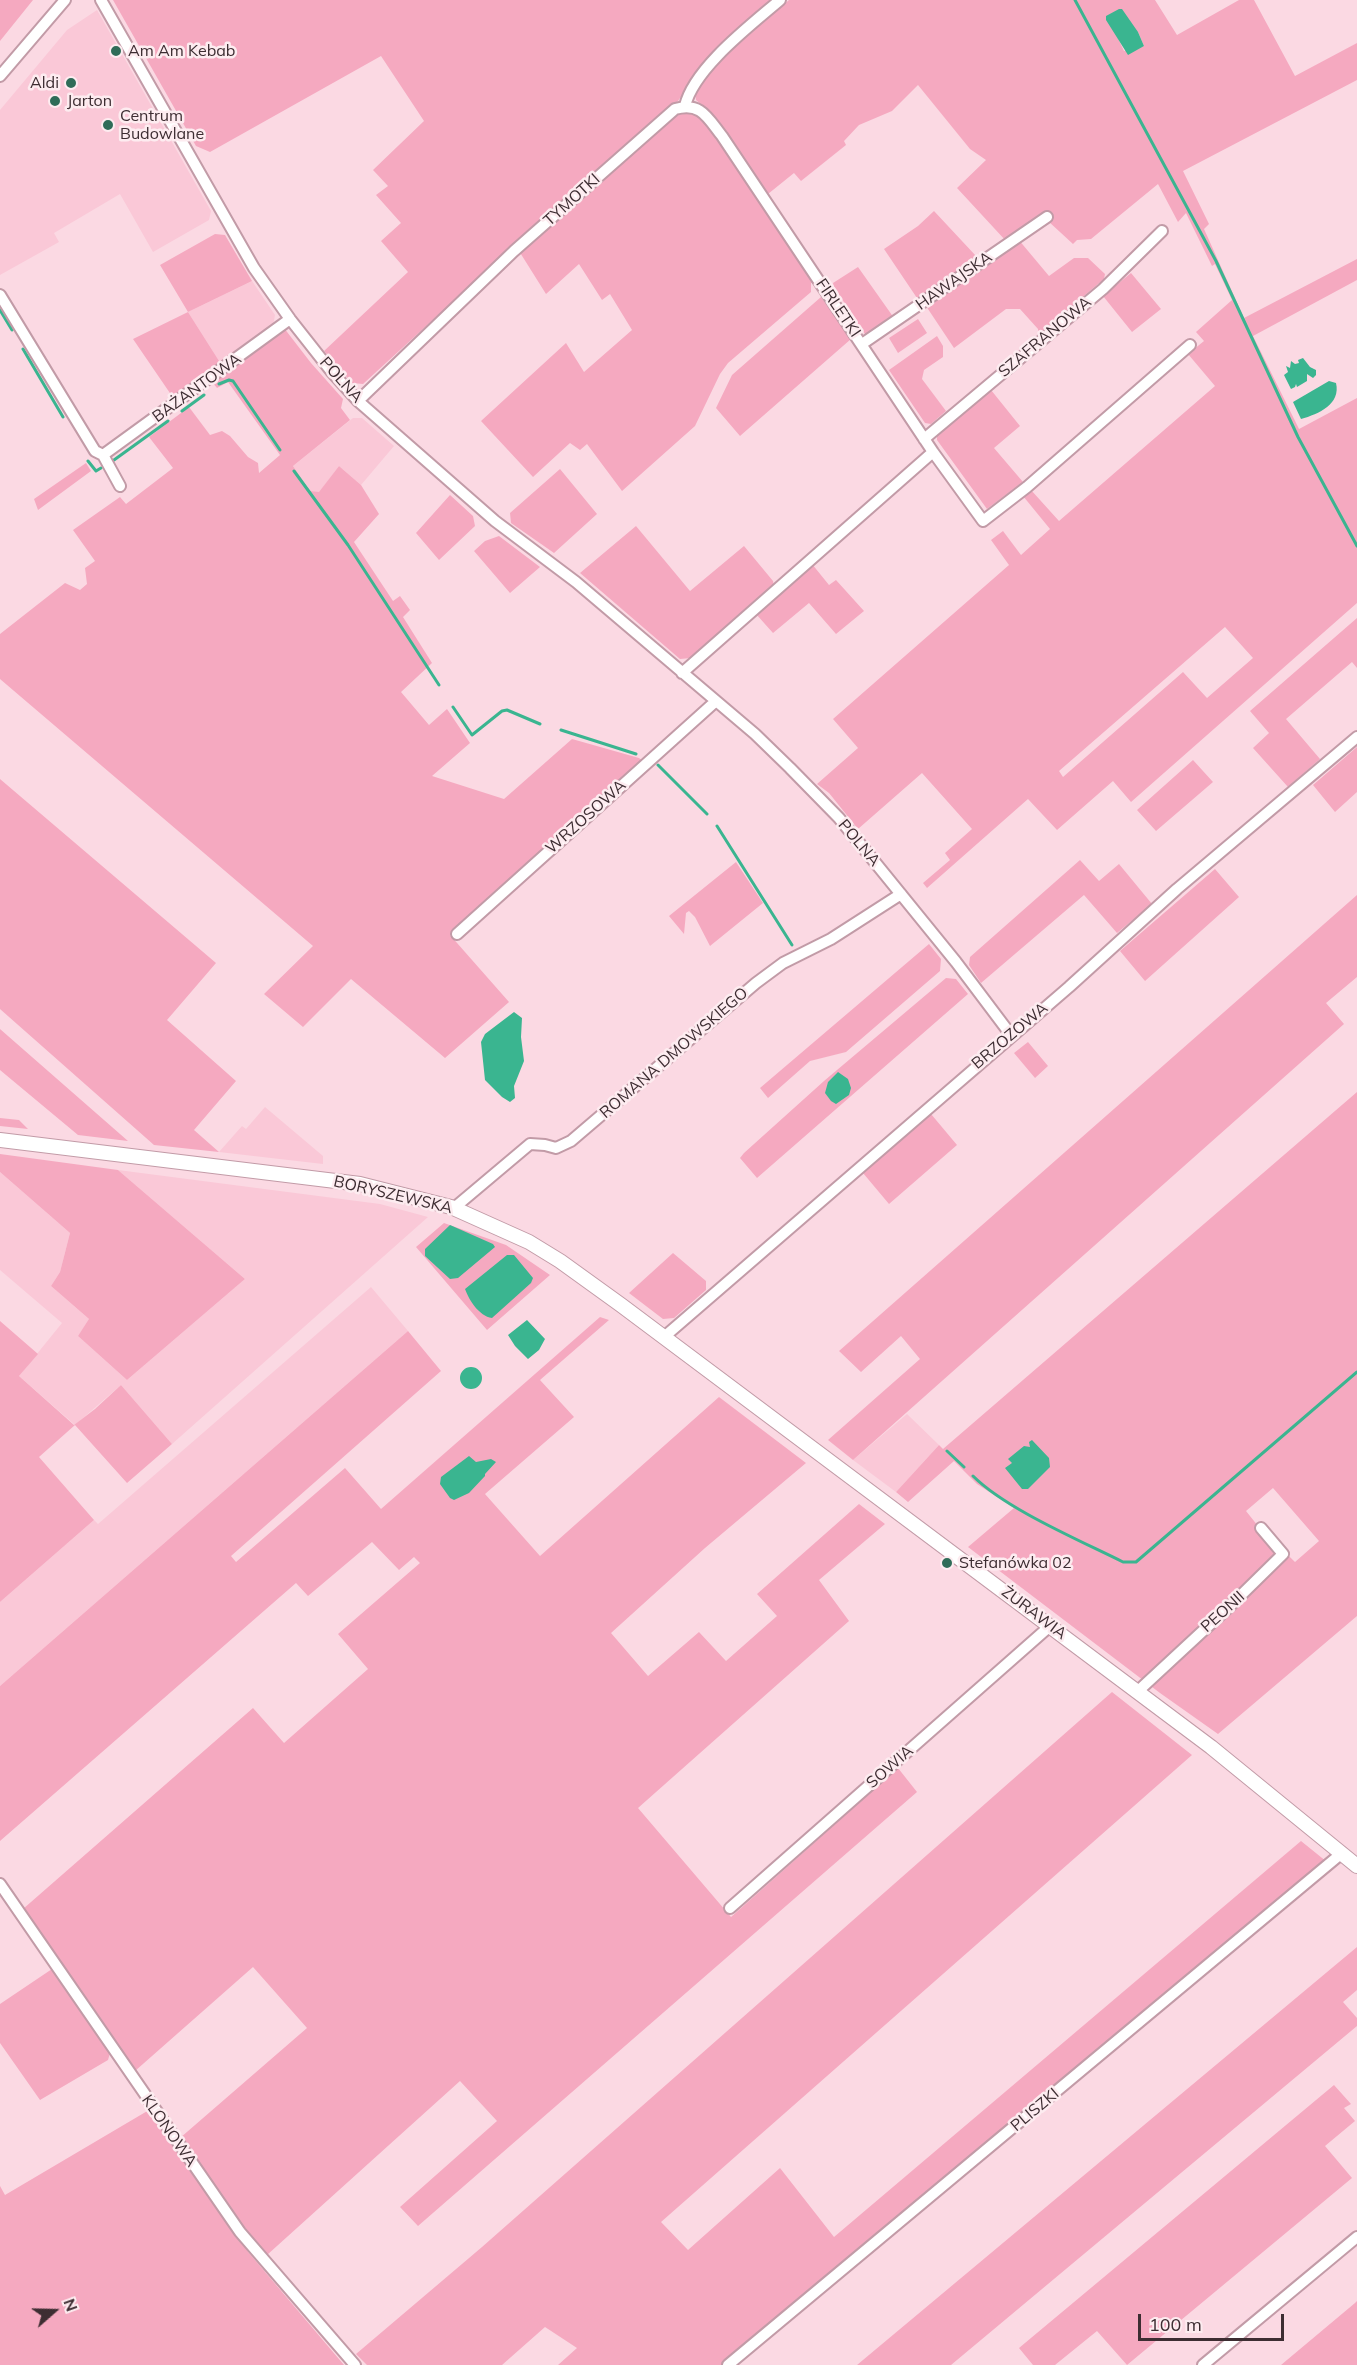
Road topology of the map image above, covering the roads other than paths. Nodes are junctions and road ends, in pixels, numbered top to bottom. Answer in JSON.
{"nodes":[{"id":1,"x":65,"y":0,"type":"edge"},
{"id":2,"x":100,"y":0,"type":"edge"},
{"id":3,"x":780,"y":0,"type":"edge"},
{"id":4,"x":0,"y":76,"type":"edge"},
{"id":5,"x":685,"y":106,"type":"junction"},
{"id":6,"x":1047,"y":217,"type":"dead end"},
{"id":7,"x":1162,"y":231,"type":"dead end"},
{"id":8,"x":0,"y":295,"type":"edge"},
{"id":9,"x":290,"y":319,"type":"junction"},
{"id":10,"x":862,"y":344,"type":"junction"},
{"id":11,"x":1190,"y":345,"type":"dead end"},
{"id":12,"x":358,"y":401,"type":"junction"},
{"id":13,"x":924,"y":439,"type":"junction"},
{"id":14,"x":933,"y":452,"type":"junction"},
{"id":15,"x":103,"y":455,"type":"junction"},
{"id":16,"x":120,"y":486,"type":"dead end"},
{"id":17,"x":682,"y":673,"type":"junction"},
{"id":18,"x":716,"y":701,"type":"junction"},
{"id":19,"x":1357,"y":737,"type":"edge"},
{"id":20,"x":901,"y":894,"type":"junction"},
{"id":21,"x":457,"y":934,"type":"dead end"},
{"id":22,"x":1011,"y":1035,"type":"junction"},
{"id":23,"x":0,"y":1140,"type":"edge"},
{"id":24,"x":454,"y":1208,"type":"junction"},
{"id":25,"x":664,"y":1337,"type":"junction"},
{"id":26,"x":705,"y":1367,"type":"joint"},
{"id":27,"x":1261,"y":1528,"type":"dead end"},
{"id":28,"x":1050,"y":1626,"type":"junction"},
{"id":29,"x":1137,"y":1692,"type":"junction"},
{"id":30,"x":1342,"y":1853,"type":"junction"},
{"id":31,"x":1357,"y":1866,"type":"edge"},
{"id":32,"x":0,"y":1884,"type":"edge"},
{"id":33,"x":730,"y":1908,"type":"dead end"},
{"id":34,"x":1357,"y":2237,"type":"edge"},
{"id":35,"x":355,"y":2365,"type":"edge"},
{"id":36,"x":728,"y":2365,"type":"edge"},
{"id":37,"x":1203,"y":2365,"type":"edge"}],
"edges":[{"from":1,"to":4,"type":"street"},
{"from":2,"to":9,"type":"street","name":"POLNA"},
{"from":3,"to":5,"type":"street"},
{"from":5,"to":10,"type":"street","name":"FIRLETKI"},
{"from":5,"to":12,"type":"street","name":"TYMOTKI"},
{"from":6,"to":10,"type":"street","name":"HAWAJSKA"},
{"from":7,"to":13,"type":"street","name":"SZAFRANOWA"},
{"from":8,"to":15,"type":"street"},
{"from":9,"to":12,"type":"street","name":"POLNA"},
{"from":9,"to":15,"type":"street","name":"BAŻANTOWA"},
{"from":10,"to":13,"type":"street","name":"FIRLETKI"},
{"from":11,"to":14,"type":"street","name":"FIRLETKI"},
{"from":12,"to":17,"type":"street","name":"POLNA"},
{"from":13,"to":14,"type":"street","name":"FIRLETKI"},
{"from":14,"to":17,"type":"street"},
{"from":15,"to":16,"type":"street"},
{"from":17,"to":18,"type":"street","name":"POLNA"},
{"from":18,"to":20,"type":"street","name":"POLNA"},
{"from":18,"to":21,"type":"street","name":"WRZOSOWA"},
{"from":19,"to":22,"type":"street","name":"BRZOZOWA"},
{"from":20,"to":22,"type":"street","name":"POLNA"},
{"from":20,"to":24,"type":"street","name":"ROMANA DMOWSKIEGO"},
{"from":22,"to":25,"type":"street","name":"BRZOZOWA"},
{"from":23,"to":24,"type":"main road","name":"BORYSZEWSKA"},
{"from":24,"to":25,"type":"main road","name":"BORYSZEWSKA"},
{"from":25,"to":26,"type":"main road","name":"BORYSZEWSKA"},
{"from":26,"to":28,"type":"main road","name":"ŻURAWIA"},
{"from":27,"to":29,"type":"street","name":"PEONII"},
{"from":28,"to":29,"type":"main road","name":"ŻURAWIA"},
{"from":28,"to":33,"type":"street","name":"SOWIA"},
{"from":29,"to":30,"type":"main road","name":"ŻURAWIA"},
{"from":30,"to":31,"type":"main road","name":"ŻURAWIA"},
{"from":30,"to":36,"type":"street","name":"PLISZKI"},
{"from":32,"to":35,"type":"street","name":"KLONOWA"},
{"from":34,"to":37,"type":"street"}]}
